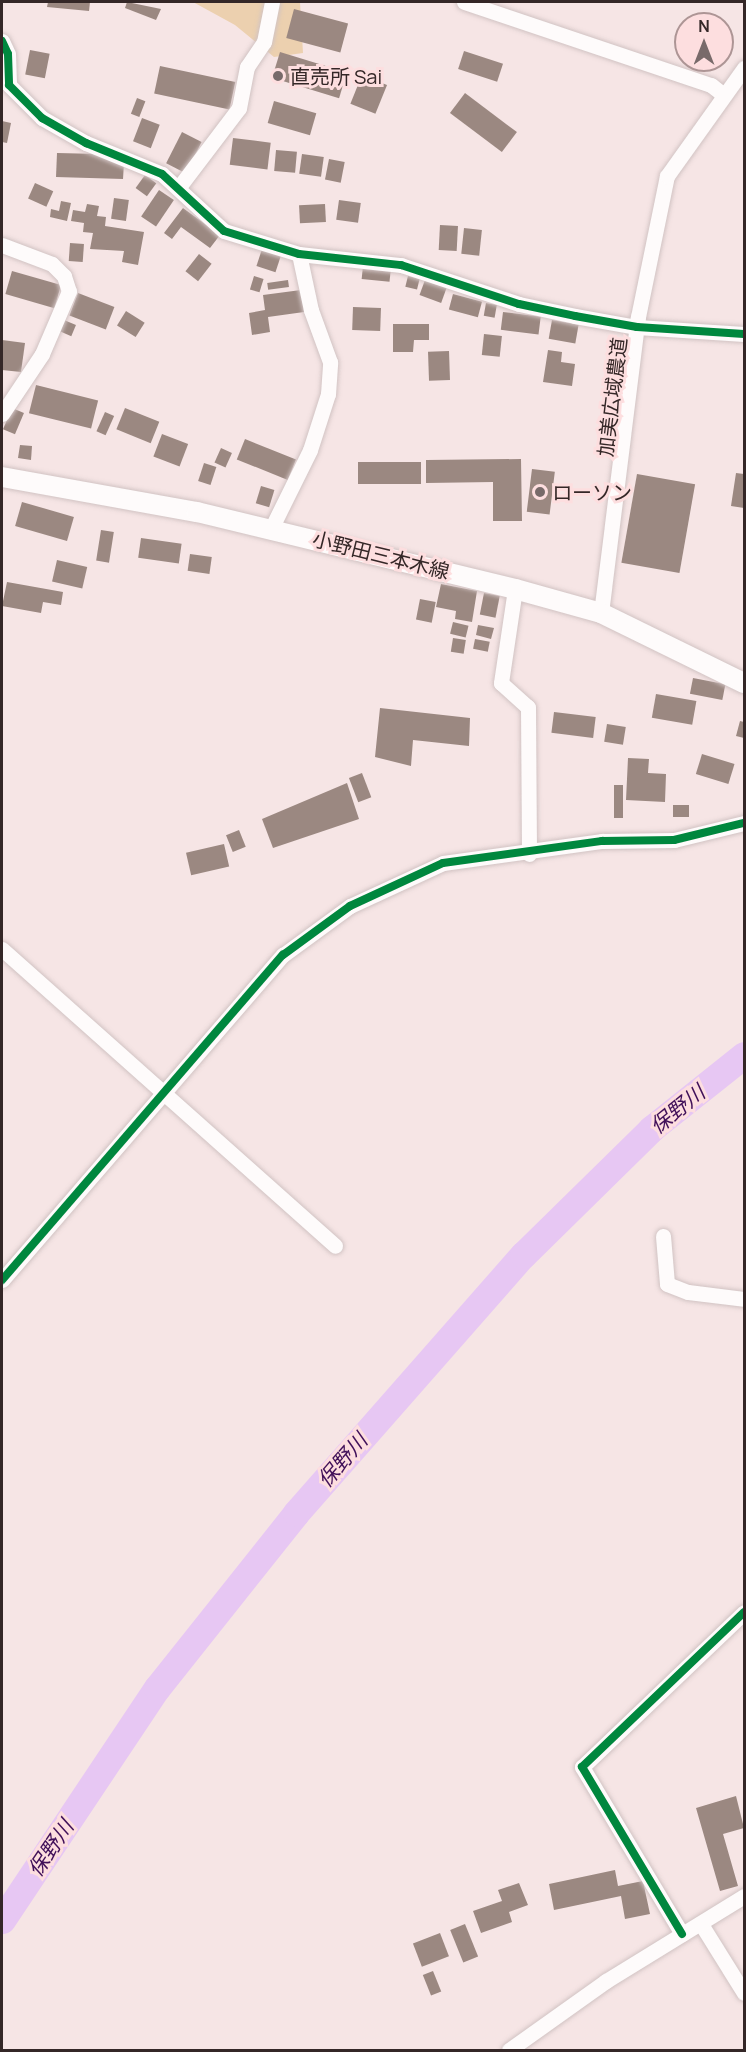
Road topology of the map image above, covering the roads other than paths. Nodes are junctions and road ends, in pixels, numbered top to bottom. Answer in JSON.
{"nodes":[{"id":1,"x":272,"y":2,"type":"edge"},
{"id":2,"x":464,"y":2,"type":"edge"},
{"id":3,"x":2,"y":41,"type":"edge"},
{"id":4,"x":744,"y":68,"type":"edge"},
{"id":5,"x":724,"y":95,"type":"junction"},
{"id":6,"x":179,"y":187,"type":"junction"},
{"id":7,"x":2,"y":245,"type":"edge"},
{"id":8,"x":299,"y":254,"type":"junction"},
{"id":9,"x":637,"y":327,"type":"junction"},
{"id":10,"x":744,"y":334,"type":"edge"},
{"id":11,"x":2,"y":414,"type":"edge"},
{"id":12,"x":2,"y":477,"type":"edge"},
{"id":13,"x":271,"y":529,"type":"junction"},
{"id":14,"x":515,"y":589,"type":"junction"},
{"id":15,"x":601,"y":613,"type":"junction"},
{"id":16,"x":744,"y":683,"type":"edge"},
{"id":17,"x":744,"y":823,"type":"edge"},
{"id":18,"x":528,"y":854,"type":"junction"},
{"id":19,"x":2,"y":949,"type":"edge"},
{"id":20,"x":162,"y":1093,"type":"junction"},
{"id":21,"x":663,"y":1236,"type":"dead end"},
{"id":22,"x":335,"y":1246,"type":"dead end"},
{"id":23,"x":2,"y":1280,"type":"edge"},
{"id":24,"x":744,"y":1299,"type":"edge"},
{"id":25,"x":744,"y":1612,"type":"edge"},
{"id":26,"x":744,"y":1896,"type":"edge"},
{"id":27,"x":701,"y":1924,"type":"junction"},
{"id":28,"x":681,"y":1934,"type":"junction"},
{"id":29,"x":744,"y":1993,"type":"edge"},
{"id":30,"x":509,"y":2050,"type":"edge"}],
"edges":[{"from":1,"to":6,"type":"street"},
{"from":2,"to":5,"type":"street"},
{"from":3,"to":6,"type":"street"},
{"from":4,"to":5,"type":"street","name":"加美広域農道"},
{"from":5,"to":9,"type":"street","name":"加美広域農道"},
{"from":6,"to":8,"type":"street"},
{"from":7,"to":11,"type":"street"},
{"from":8,"to":9,"type":"street"},
{"from":8,"to":13,"type":"street"},
{"from":9,"to":10,"type":"street"},
{"from":9,"to":15,"type":"street","name":"加美広域農道"},
{"from":12,"to":13,"type":"main road","name":"小野田三本木線"},
{"from":13,"to":14,"type":"main road","name":"小野田三本木線"},
{"from":14,"to":15,"type":"main road","name":"小野田三本木線"},
{"from":14,"to":18,"type":"street"},
{"from":15,"to":16,"type":"main road","name":"小野田三本木線"},
{"from":17,"to":18,"type":"street"},
{"from":18,"to":20,"type":"street"},
{"from":19,"to":20,"type":"street"},
{"from":20,"to":22,"type":"street"},
{"from":20,"to":23,"type":"street"},
{"from":21,"to":24,"type":"street"},
{"from":25,"to":28,"type":"street"},
{"from":26,"to":27,"type":"street"},
{"from":27,"to":28,"type":"street"},
{"from":27,"to":29,"type":"street"},
{"from":28,"to":30,"type":"street"}]}
